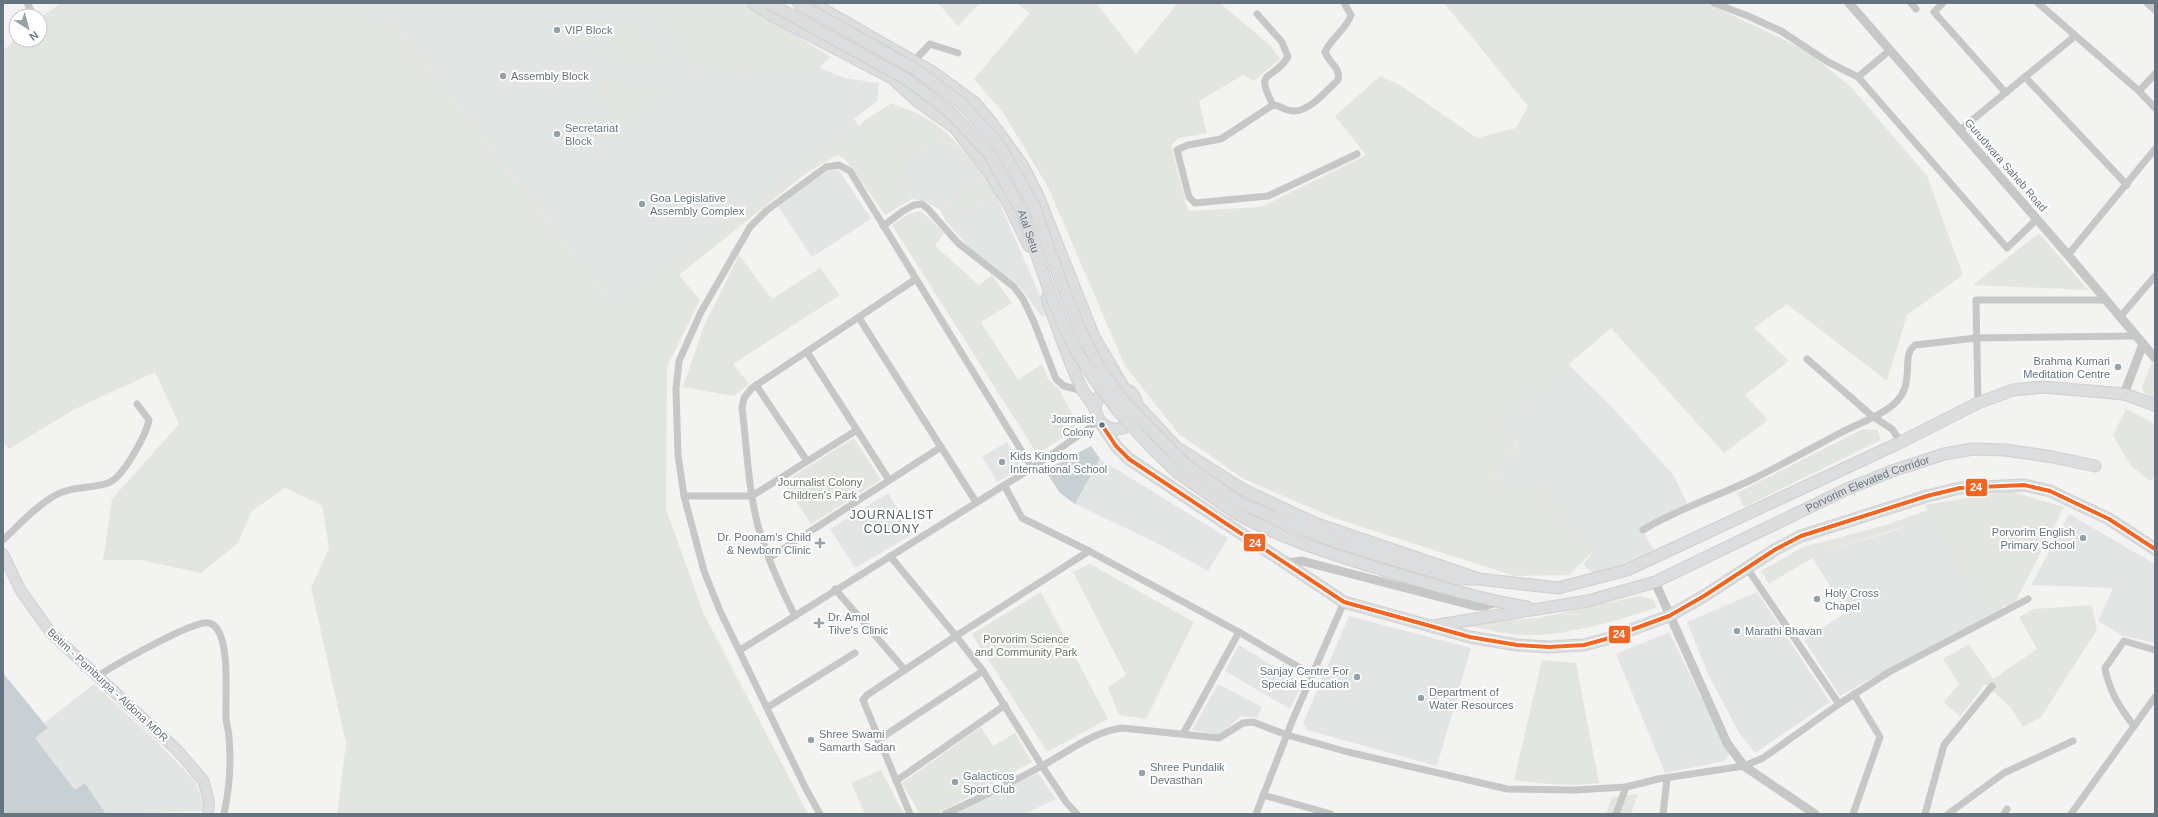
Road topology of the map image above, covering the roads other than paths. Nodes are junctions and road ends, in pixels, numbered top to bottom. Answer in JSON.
{"nodes":[{"id":1,"x":753,"y":3,"type":"edge"},
{"id":2,"x":769,"y":3,"type":"edge"},
{"id":3,"x":797,"y":3,"type":"edge"},
{"id":4,"x":812,"y":3,"type":"edge"},
{"id":5,"x":1344,"y":3,"type":"edge"},
{"id":6,"x":1714,"y":3,"type":"edge"},
{"id":7,"x":1849,"y":3,"type":"edge"},
{"id":8,"x":1943,"y":3,"type":"edge"},
{"id":9,"x":2038,"y":3,"type":"edge"},
{"id":10,"x":2147,"y":3,"type":"edge"},
{"id":11,"x":2155,"y":10,"type":"edge"},
{"id":12,"x":1257,"y":14,"type":"dead end"},
{"id":13,"x":2075,"y":36,"type":"junction"},
{"id":14,"x":1890,"y":50,"type":"junction"},
{"id":15,"x":958,"y":53,"type":"dead end"},
{"id":16,"x":914,"y":61,"type":"junction"},
{"id":17,"x":2155,"y":74,"type":"edge"},
{"id":18,"x":1858,"y":77,"type":"junction"},
{"id":19,"x":2025,"y":77,"type":"junction"},
{"id":20,"x":2139,"y":91,"type":"junction"},
{"id":21,"x":2006,"y":93,"type":"junction"},
{"id":22,"x":1272,"y":105,"type":"junction"},
{"id":23,"x":2155,"y":108,"type":"edge"},
{"id":24,"x":1960,"y":130,"type":"junction"},
{"id":25,"x":2155,"y":149,"type":"edge"},
{"id":26,"x":1357,"y":154,"type":"dead end"},
{"id":27,"x":2127,"y":185,"type":"junction"},
{"id":28,"x":2037,"y":220,"type":"junction"},
{"id":29,"x":883,"y":226,"type":"junction"},
{"id":30,"x":2068,"y":255,"type":"junction"},
{"id":31,"x":2155,"y":276,"type":"edge"},
{"id":32,"x":916,"y":279,"type":"junction"},
{"id":33,"x":2106,"y":300,"type":"junction"},
{"id":34,"x":2120,"y":316,"type":"junction"},
{"id":35,"x":859,"y":318,"type":"junction"},
{"id":36,"x":2136,"y":336,"type":"junction"},
{"id":37,"x":1976,"y":338,"type":"junction"},
{"id":38,"x":2143,"y":344,"type":"junction"},
{"id":39,"x":807,"y":352,"type":"junction"},
{"id":40,"x":2155,"y":358,"type":"edge"},
{"id":41,"x":1807,"y":359,"type":"dead end"},
{"id":42,"x":756,"y":386,"type":"junction"},
{"id":43,"x":1124,"y":388,"type":"junction"},
{"id":44,"x":1083,"y":391,"type":"junction"},
{"id":45,"x":2124,"y":394,"type":"junction"},
{"id":46,"x":1978,"y":403,"type":"junction"},
{"id":47,"x":137,"y":404,"type":"dead end"},
{"id":48,"x":1137,"y":405,"type":"junction"},
{"id":49,"x":2155,"y":405,"type":"edge"},
{"id":50,"x":1095,"y":408,"type":"junction"},
{"id":51,"x":1872,"y":416,"type":"junction"},
{"id":52,"x":1101,"y":423,"type":"junction"},
{"id":53,"x":857,"y":430,"type":"junction"},
{"id":54,"x":1901,"y":442,"type":"junction"},
{"id":55,"x":942,"y":446,"type":"junction"},
{"id":56,"x":807,"y":461,"type":"junction"},
{"id":57,"x":2095,"y":466,"type":"dead end"},
{"id":58,"x":1032,"y":468,"type":"junction"},
{"id":59,"x":889,"y":480,"type":"junction"},
{"id":60,"x":1004,"y":485,"type":"junction"},
{"id":61,"x":684,"y":496,"type":"junction"},
{"id":62,"x":752,"y":496,"type":"junction"},
{"id":63,"x":976,"y":502,"type":"junction"},
{"id":64,"x":1238,"y":508,"type":"junction"},
{"id":65,"x":1643,"y":530,"type":"dead end"},
{"id":66,"x":3,"y":540,"type":"edge"},
{"id":67,"x":2155,"y":549,"type":"edge"},
{"id":68,"x":1089,"y":551,"type":"junction"},
{"id":69,"x":3,"y":554,"type":"edge"},
{"id":70,"x":890,"y":556,"type":"junction"},
{"id":71,"x":769,"y":558,"type":"junction"},
{"id":72,"x":1287,"y":563,"type":"junction"},
{"id":73,"x":1747,"y":568,"type":"junction"},
{"id":74,"x":1479,"y":579,"type":"junction"},
{"id":75,"x":1655,"y":582,"type":"junction"},
{"id":76,"x":835,"y":589,"type":"junction"},
{"id":77,"x":2028,"y":599,"type":"dead end"},
{"id":78,"x":1344,"y":602,"type":"junction"},
{"id":79,"x":1495,"y":602,"type":"junction"},
{"id":80,"x":1538,"y":609,"type":"junction"},
{"id":81,"x":795,"y":616,"type":"junction"},
{"id":82,"x":1669,"y":616,"type":"junction"},
{"id":83,"x":1432,"y":626,"type":"junction"},
{"id":84,"x":1239,"y":632,"type":"junction"},
{"id":85,"x":956,"y":636,"type":"junction"},
{"id":86,"x":740,"y":650,"type":"junction"},
{"id":87,"x":2155,"y":650,"type":"edge"},
{"id":88,"x":855,"y":653,"type":"dead end"},
{"id":89,"x":905,"y":670,"type":"junction"},
{"id":90,"x":983,"y":671,"type":"junction"},
{"id":91,"x":1312,"y":675,"type":"junction"},
{"id":92,"x":98,"y":676,"type":"junction"},
{"id":93,"x":1992,"y":686,"type":"dead end"},
{"id":94,"x":1854,"y":694,"type":"junction"},
{"id":95,"x":2155,"y":697,"type":"edge"},
{"id":96,"x":1838,"y":704,"type":"junction"},
{"id":97,"x":1005,"y":705,"type":"junction"},
{"id":98,"x":768,"y":707,"type":"junction"},
{"id":99,"x":2134,"y":726,"type":"junction"},
{"id":100,"x":1184,"y":734,"type":"junction"},
{"id":101,"x":1287,"y":735,"type":"junction"},
{"id":102,"x":878,"y":740,"type":"junction"},
{"id":103,"x":2073,"y":741,"type":"dead end"},
{"id":104,"x":1042,"y":766,"type":"junction"},
{"id":105,"x":1744,"y":766,"type":"junction"},
{"id":106,"x":1667,"y":779,"type":"junction"},
{"id":107,"x":896,"y":781,"type":"junction"},
{"id":108,"x":1626,"y":787,"type":"junction"},
{"id":109,"x":1263,"y":795,"type":"junction"},
{"id":110,"x":1666,"y":813,"type":"edge"},
{"id":111,"x":208,"y":814,"type":"edge"},
{"id":112,"x":224,"y":814,"type":"edge"},
{"id":113,"x":820,"y":814,"type":"edge"},
{"id":114,"x":910,"y":814,"type":"edge"},
{"id":115,"x":945,"y":814,"type":"edge"},
{"id":116,"x":1077,"y":814,"type":"edge"},
{"id":117,"x":1256,"y":814,"type":"edge"},
{"id":118,"x":1331,"y":814,"type":"edge"},
{"id":119,"x":1616,"y":814,"type":"edge"},
{"id":120,"x":1815,"y":814,"type":"edge"},
{"id":121,"x":1853,"y":814,"type":"edge"},
{"id":122,"x":1925,"y":814,"type":"edge"},
{"id":123,"x":1948,"y":814,"type":"edge"},
{"id":124,"x":2070,"y":814,"type":"edge"}],
"edges":[{"from":1,"to":44,"type":"main road"},
{"from":2,"to":64,"type":"main road","name":"Atal Setu","bridge":true},
{"from":3,"to":64,"type":"main road","name":"Atal Setu","bridge":true},
{"from":4,"to":16,"type":"main road"},
{"from":5,"to":22,"type":"street"},
{"from":6,"to":18,"type":"street"},
{"from":7,"to":14,"type":"street","name":"Gurudwara Saheb Road"},
{"from":8,"to":21,"type":"street"},
{"from":9,"to":13,"type":"street"},
{"from":10,"to":11,"type":"street"},
{"from":12,"to":22,"type":"street"},
{"from":13,"to":19,"type":"street"},
{"from":13,"to":20,"type":"street"},
{"from":14,"to":18,"type":"street"},
{"from":14,"to":24,"type":"street","name":"Gurudwara Saheb Road"},
{"from":15,"to":16,"type":"street"},
{"from":16,"to":43,"type":"main road"},
{"from":17,"to":20,"type":"street"},
{"from":18,"to":28,"type":"street"},
{"from":19,"to":21,"type":"street"},
{"from":19,"to":27,"type":"street"},
{"from":20,"to":23,"type":"street"},
{"from":21,"to":24,"type":"street"},
{"from":22,"to":26,"type":"street"},
{"from":24,"to":28,"type":"street","name":"Gurudwara Saheb Road"},
{"from":25,"to":27,"type":"street"},
{"from":27,"to":30,"type":"street"},
{"from":28,"to":30,"type":"street","name":"Gurudwara Saheb Road"},
{"from":29,"to":32,"type":"street"},
{"from":29,"to":44,"type":"street"},
{"from":29,"to":61,"type":"street"},
{"from":30,"to":33,"type":"street","name":"Gurudwara Saheb Road"},
{"from":31,"to":34,"type":"street"},
{"from":32,"to":35,"type":"street"},
{"from":32,"to":58,"type":"street"},
{"from":33,"to":34,"type":"street","name":"Gurudwara Saheb Road"},
{"from":33,"to":37,"type":"street"},
{"from":34,"to":36,"type":"street","name":"Gurudwara Saheb Road"},
{"from":35,"to":39,"type":"street"},
{"from":35,"to":55,"type":"street"},
{"from":36,"to":37,"type":"street"},
{"from":36,"to":38,"type":"street","name":"Gurudwara Saheb Road"},
{"from":37,"to":46,"type":"street"},
{"from":37,"to":51,"type":"street"},
{"from":38,"to":40,"type":"street","name":"Gurudwara Saheb Road"},
{"from":38,"to":45,"type":"street"},
{"from":39,"to":42,"type":"street"},
{"from":39,"to":53,"type":"street"},
{"from":41,"to":51,"type":"street"},
{"from":42,"to":56,"type":"street"},
{"from":42,"to":62,"type":"street"},
{"from":43,"to":48,"type":"main road"},
{"from":43,"to":50,"type":"main road"},
{"from":44,"to":50,"type":"main road"},
{"from":45,"to":46,"type":"main road"},
{"from":45,"to":49,"type":"main road"},
{"from":46,"to":54,"type":"main road"},
{"from":47,"to":66,"type":"street"},
{"from":48,"to":52,"type":"main road"},
{"from":48,"to":74,"type":"main road"},
{"from":50,"to":52,"type":"main road"},
{"from":51,"to":54,"type":"street"},
{"from":51,"to":65,"type":"street"},
{"from":52,"to":58,"type":"street"},
{"from":52,"to":72,"type":"main road"},
{"from":53,"to":56,"type":"street"},
{"from":53,"to":59,"type":"street"},
{"from":54,"to":74,"type":"main road"},
{"from":55,"to":59,"type":"street"},
{"from":55,"to":63,"type":"street"},
{"from":56,"to":62,"type":"street"},
{"from":57,"to":75,"type":"main road","name":"Porvorim Elevated Corridor"},
{"from":58,"to":60,"type":"street"},
{"from":59,"to":71,"type":"street"},
{"from":60,"to":63,"type":"street"},
{"from":60,"to":68,"type":"street"},
{"from":61,"to":62,"type":"street"},
{"from":61,"to":86,"type":"street"},
{"from":62,"to":71,"type":"street"},
{"from":63,"to":70,"type":"street"},
{"from":64,"to":74,"type":"main road"},
{"from":64,"to":79,"type":"main road"},
{"from":67,"to":73,"type":"main road"},
{"from":68,"to":84,"type":"street"},
{"from":68,"to":85,"type":"street"},
{"from":69,"to":92,"type":"main road","name":"Betim - Pomburpa - Aldona MDR"},
{"from":70,"to":76,"type":"street"},
{"from":70,"to":85,"type":"street"},
{"from":71,"to":81,"type":"street"},
{"from":72,"to":78,"type":"main road"},
{"from":72,"to":79,"type":"street"},
{"from":73,"to":82,"type":"main road"},
{"from":73,"to":96,"type":"street"},
{"from":75,"to":80,"type":"main road","name":"Porvorim Elevated Corridor"},
{"from":75,"to":82,"type":"street"},
{"from":76,"to":81,"type":"street"},
{"from":76,"to":89,"type":"street"},
{"from":77,"to":94,"type":"street"},
{"from":78,"to":83,"type":"main road"},
{"from":78,"to":91,"type":"street"},
{"from":79,"to":80,"type":"main road"},
{"from":80,"to":83,"type":"main road","name":"Porvorim Elevated Corridor"},
{"from":81,"to":86,"type":"street"},
{"from":82,"to":83,"type":"main road"},
{"from":82,"to":105,"type":"street"},
{"from":84,"to":91,"type":"street"},
{"from":84,"to":100,"type":"street"},
{"from":85,"to":89,"type":"street"},
{"from":85,"to":90,"type":"street"},
{"from":86,"to":98,"type":"street"},
{"from":87,"to":99,"type":"street"},
{"from":88,"to":98,"type":"street"},
{"from":89,"to":102,"type":"street"},
{"from":90,"to":97,"type":"street"},
{"from":90,"to":102,"type":"street"},
{"from":91,"to":101,"type":"street"},
{"from":92,"to":111,"type":"main road","name":"Betim - Pomburpa - Aldona MDR"},
{"from":92,"to":112,"type":"street"},
{"from":93,"to":122,"type":"street"},
{"from":94,"to":96,"type":"street"},
{"from":94,"to":121,"type":"street"},
{"from":95,"to":99,"type":"street"},
{"from":96,"to":105,"type":"street"},
{"from":97,"to":104,"type":"street"},
{"from":97,"to":107,"type":"street"},
{"from":98,"to":113,"type":"street"},
{"from":99,"to":124,"type":"street"},
{"from":100,"to":101,"type":"street"},
{"from":100,"to":104,"type":"street"},
{"from":101,"to":108,"type":"street"},
{"from":101,"to":109,"type":"street"},
{"from":102,"to":107,"type":"street"},
{"from":103,"to":123,"type":"street"},
{"from":104,"to":115,"type":"street"},
{"from":104,"to":116,"type":"street"},
{"from":105,"to":106,"type":"street"},
{"from":105,"to":120,"type":"street"},
{"from":106,"to":108,"type":"street"},
{"from":106,"to":110,"type":"street"},
{"from":107,"to":114,"type":"street"},
{"from":108,"to":119,"type":"street"},
{"from":109,"to":117,"type":"street"},
{"from":109,"to":118,"type":"street"}]}
